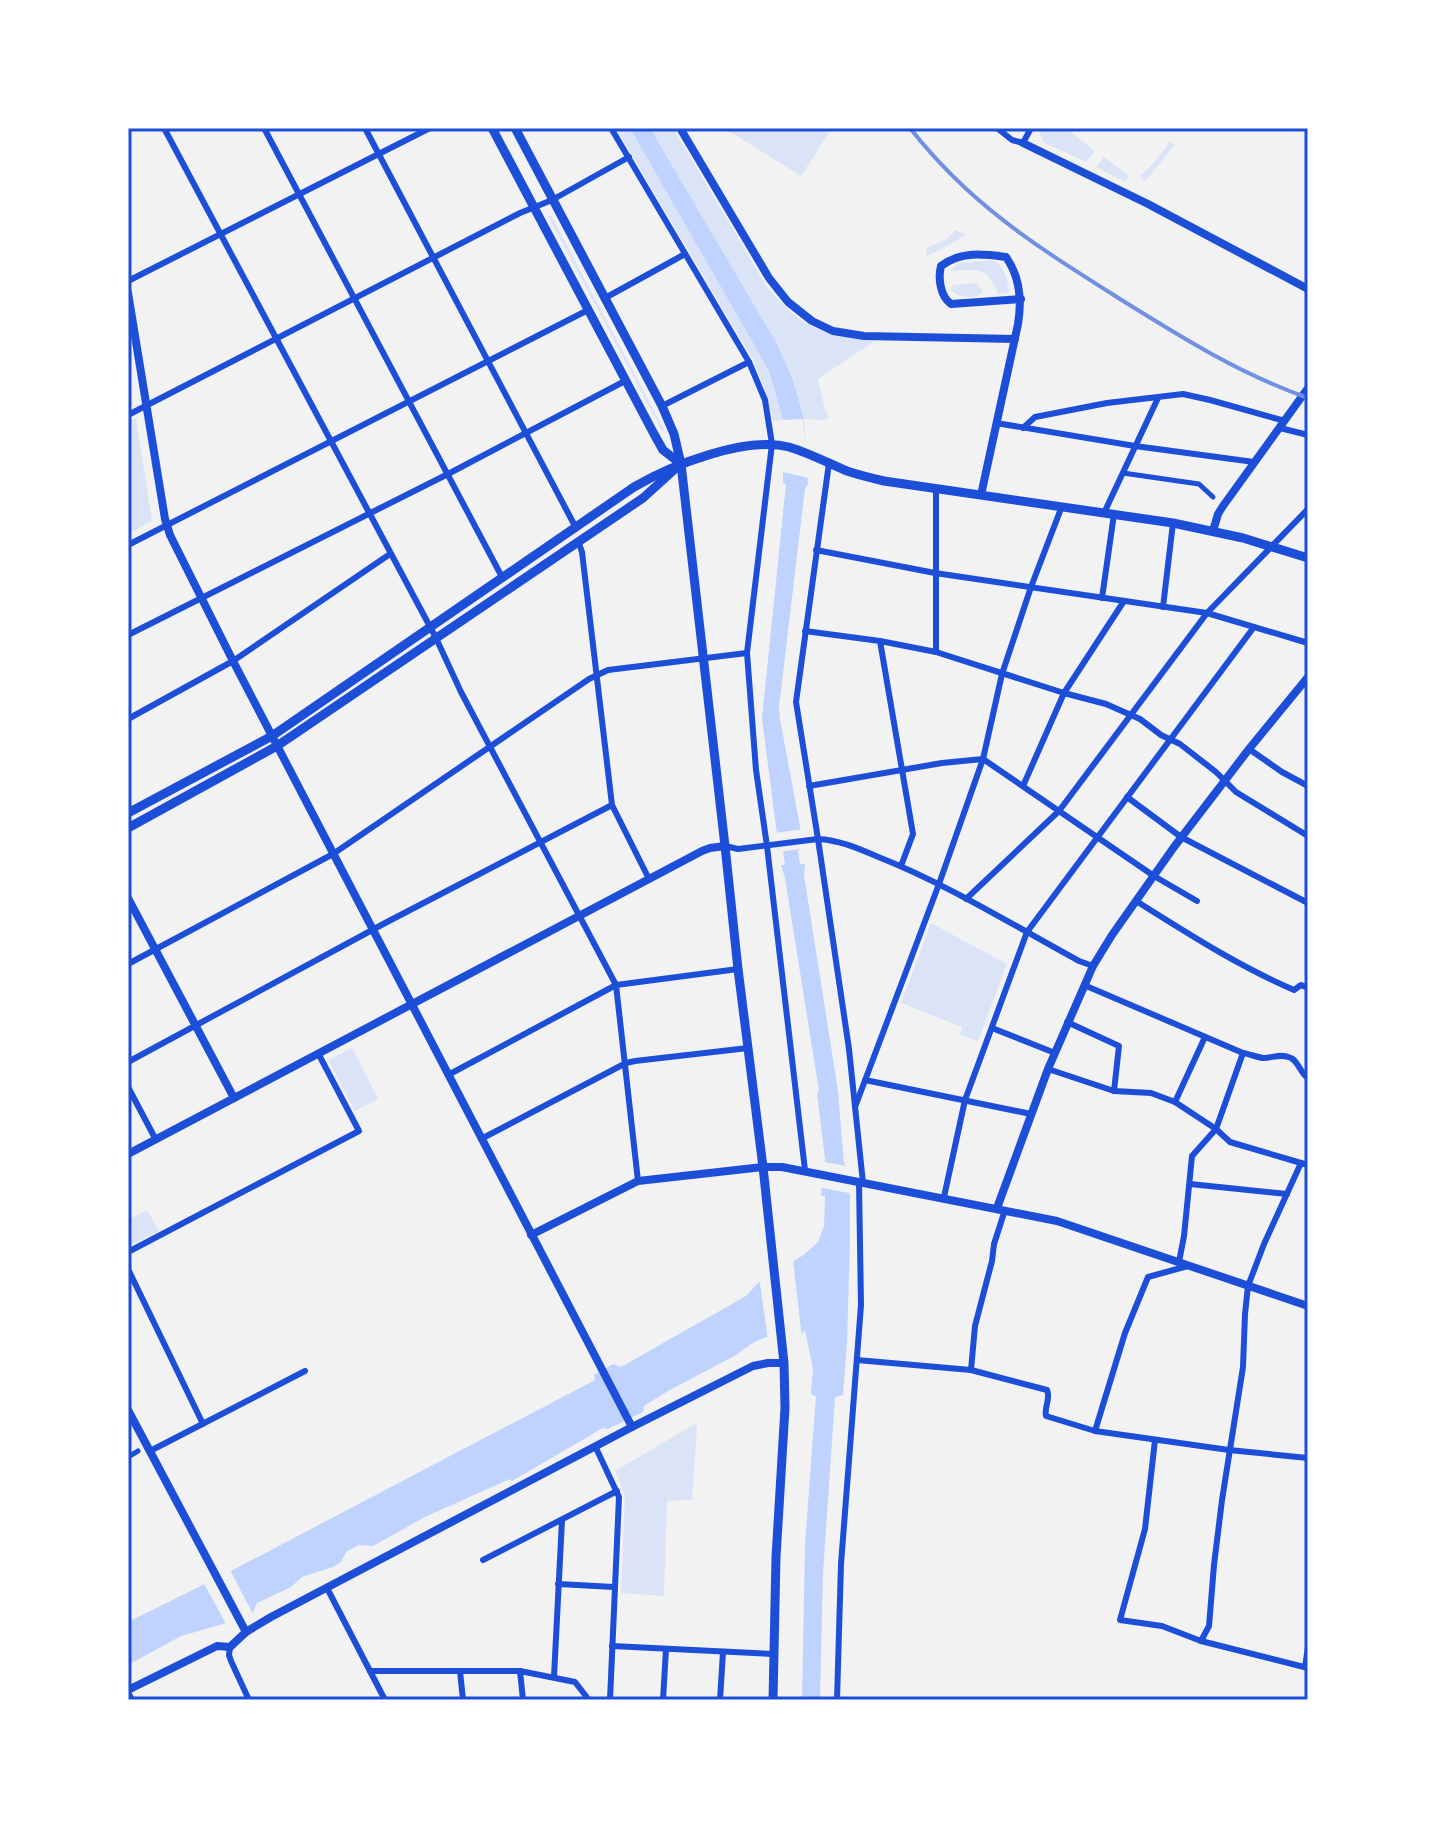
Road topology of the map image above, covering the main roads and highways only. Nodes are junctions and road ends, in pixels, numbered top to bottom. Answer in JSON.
{"nodes":[{"id":1,"x":492,"y":128,"type":"edge"},
{"id":2,"x":515,"y":128,"type":"edge"},
{"id":3,"x":681,"y":464,"type":"junction"},
{"id":4,"x":1308,"y":558,"type":"edge"},
{"id":5,"x":128,"y":813,"type":"edge"},
{"id":6,"x":128,"y":828,"type":"edge"},
{"id":7,"x":773,"y":1700,"type":"edge"}],
"edges":[{"from":1,"to":3,"type":"main road"},
{"from":2,"to":3,"type":"main road"},
{"from":3,"to":4,"type":"main road"},
{"from":3,"to":5,"type":"main road"},
{"from":3,"to":6,"type":"main road"},
{"from":3,"to":7,"type":"main road"}]}
